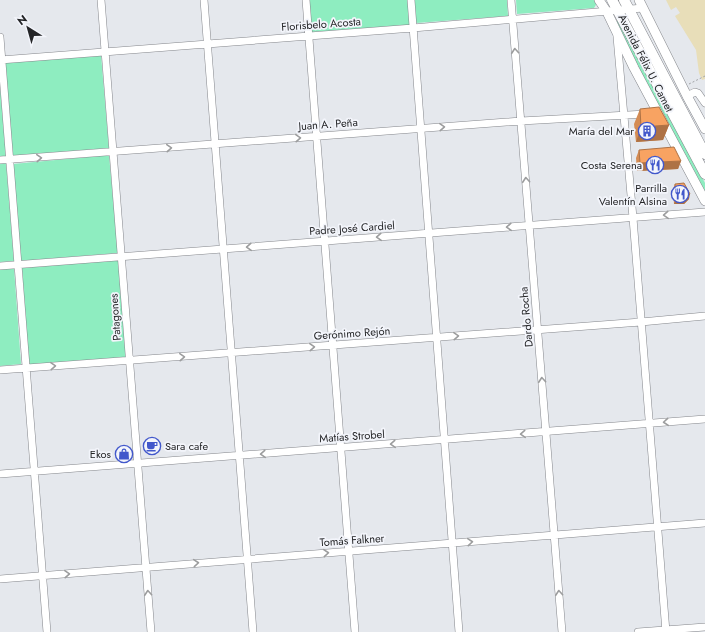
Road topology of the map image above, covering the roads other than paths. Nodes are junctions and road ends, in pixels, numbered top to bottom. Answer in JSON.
{"nodes":[{"id":1,"x":101,"y":0,"type":"edge"},
{"id":2,"x":204,"y":0,"type":"edge"},
{"id":3,"x":306,"y":0,"type":"edge"},
{"id":4,"x":411,"y":0,"type":"edge"},
{"id":5,"x":511,"y":0,"type":"edge"},
{"id":6,"x":599,"y":0,"type":"edge"},
{"id":7,"x":612,"y":0,"type":"edge"},
{"id":8,"x":624,"y":0,"type":"edge"},
{"id":9,"x":641,"y":4,"type":"edge"},
{"id":10,"x":630,"y":10,"type":"junction"},
{"id":11,"x":618,"y":11,"type":"junction"},
{"id":12,"x":607,"y":12,"type":"junction"},
{"id":13,"x":513,"y":20,"type":"junction"},
{"id":14,"x":413,"y":28,"type":"junction"},
{"id":15,"x":617,"y":31,"type":"junction"},
{"id":16,"x":309,"y":36,"type":"junction"},
{"id":17,"x":0,"y":38,"type":"edge"},
{"id":18,"x":208,"y":44,"type":"junction"},
{"id":19,"x":106,"y":52,"type":"junction"},
{"id":20,"x":1,"y":60,"type":"edge"},
{"id":21,"x":687,"y":96,"type":"junction"},
{"id":22,"x":705,"y":103,"type":"edge"},
{"id":23,"x":658,"y":113,"type":"junction"},
{"id":24,"x":624,"y":115,"type":"junction"},
{"id":25,"x":521,"y":121,"type":"junction"},
{"id":26,"x":420,"y":128,"type":"junction"},
{"id":27,"x":705,"y":129,"type":"edge"},
{"id":28,"x":316,"y":136,"type":"junction"},
{"id":29,"x":215,"y":144,"type":"junction"},
{"id":30,"x":113,"y":152,"type":"junction"},
{"id":31,"x":705,"y":154,"type":"edge"},
{"id":32,"x":0,"y":160,"type":"edge"},
{"id":33,"x":9,"y":160,"type":"junction"},
{"id":34,"x":705,"y":174,"type":"edge"},
{"id":35,"x":705,"y":201,"type":"edge"},
{"id":36,"x":705,"y":212,"type":"edge"},
{"id":37,"x":633,"y":218,"type":"junction"},
{"id":38,"x":529,"y":226,"type":"junction"},
{"id":39,"x":429,"y":233,"type":"junction"},
{"id":40,"x":325,"y":241,"type":"junction"},
{"id":41,"x":223,"y":249,"type":"junction"},
{"id":42,"x":122,"y":257,"type":"junction"},
{"id":43,"x":18,"y":265,"type":"junction"},
{"id":44,"x":0,"y":266,"type":"edge"},
{"id":45,"x":705,"y":316,"type":"edge"},
{"id":46,"x":641,"y":322,"type":"junction"},
{"id":47,"x":538,"y":330,"type":"junction"},
{"id":48,"x":437,"y":338,"type":"junction"},
{"id":49,"x":333,"y":346,"type":"junction"},
{"id":50,"x":232,"y":353,"type":"junction"},
{"id":51,"x":130,"y":361,"type":"junction"},
{"id":52,"x":26,"y":368,"type":"junction"},
{"id":53,"x":0,"y":370,"type":"edge"},
{"id":54,"x":705,"y":419,"type":"edge"},
{"id":55,"x":649,"y":424,"type":"junction"},
{"id":56,"x":546,"y":432,"type":"junction"},
{"id":57,"x":444,"y":440,"type":"junction"},
{"id":58,"x":340,"y":448,"type":"junction"},
{"id":59,"x":239,"y":456,"type":"junction"},
{"id":60,"x":138,"y":464,"type":"junction"},
{"id":61,"x":34,"y":472,"type":"junction"},
{"id":62,"x":0,"y":474,"type":"edge"},
{"id":63,"x":705,"y":523,"type":"edge"},
{"id":64,"x":657,"y":527,"type":"junction"},
{"id":65,"x":554,"y":535,"type":"junction"},
{"id":66,"x":453,"y":543,"type":"junction"},
{"id":67,"x":349,"y":551,"type":"junction"},
{"id":68,"x":247,"y":559,"type":"junction"},
{"id":69,"x":146,"y":567,"type":"junction"},
{"id":70,"x":42,"y":576,"type":"junction"},
{"id":71,"x":0,"y":579,"type":"edge"},
{"id":72,"x":705,"y":627,"type":"edge"},
{"id":73,"x":666,"y":631,"type":"edge"},
{"id":74,"x":47,"y":632,"type":"edge"},
{"id":75,"x":151,"y":632,"type":"edge"},
{"id":76,"x":253,"y":632,"type":"edge"},
{"id":77,"x":355,"y":632,"type":"edge"},
{"id":78,"x":459,"y":632,"type":"edge"},
{"id":79,"x":562,"y":632,"type":"edge"},
{"id":80,"x":638,"y":632,"type":"edge"}],
"edges":[{"from":1,"to":19,"type":"street","name":"Patagones"},
{"from":2,"to":18,"type":"street"},
{"from":3,"to":16,"type":"street"},
{"from":4,"to":14,"type":"street"},
{"from":5,"to":13,"type":"street","name":"Dardo Rocha"},
{"from":6,"to":12,"type":"main road","name":"Avenida Félix U. Camet"},
{"from":7,"to":11,"type":"main road","name":"Avenida Félix U. Camet"},
{"from":8,"to":10,"type":"main road","name":"Avenida Félix U. Camet"},
{"from":9,"to":10,"type":"street","name":"Florisbelo Acosta"},
{"from":9,"to":21,"type":"main road","name":"Avenida Félix U. Camet"},
{"from":10,"to":11,"type":"street","name":"Florisbelo Acosta"},
{"from":10,"to":31,"type":"main road","name":"Avenida Félix U. Camet"},
{"from":11,"to":12,"type":"street","name":"Florisbelo Acosta"},
{"from":11,"to":34,"type":"main road","name":"Avenida Félix U. Camet"},
{"from":12,"to":13,"type":"street","name":"Florisbelo Acosta"},
{"from":12,"to":15,"type":"main road","name":"Avenida Félix U. Camet"},
{"from":13,"to":14,"type":"street","name":"Florisbelo Acosta"},
{"from":25,"to":13,"type":"street","name":"Dardo Rocha","one_way":true},
{"from":14,"to":16,"type":"street","name":"Florisbelo Acosta"},
{"from":14,"to":26,"type":"street"},
{"from":15,"to":23,"type":"main road","name":"Avenida Félix U. Camet"},
{"from":15,"to":24,"type":"street"},
{"from":16,"to":18,"type":"street","name":"Florisbelo Acosta"},
{"from":16,"to":28,"type":"street"},
{"from":17,"to":20,"type":"street"},
{"from":18,"to":19,"type":"street","name":"Florisbelo Acosta"},
{"from":18,"to":29,"type":"street"},
{"from":19,"to":20,"type":"street","name":"Florisbelo Acosta"},
{"from":19,"to":30,"type":"street","name":"Patagones"},
{"from":20,"to":33,"type":"street"},
{"from":21,"to":22,"type":"street"},
{"from":21,"to":27,"type":"main road","name":"Avenida Félix U. Camet"},
{"from":23,"to":24,"type":"street","name":"Juan A. Peña"},
{"from":23,"to":35,"type":"main road","name":"Avenida Félix U. Camet"},
{"from":24,"to":25,"type":"street","name":"Juan A. Peña"},
{"from":24,"to":37,"type":"street"},
{"from":26,"to":25,"type":"street","name":"Juan A. Peña","one_way":true},
{"from":38,"to":25,"type":"street","name":"Dardo Rocha","one_way":true},
{"from":26,"to":28,"type":"street","name":"Juan A. Peña"},
{"from":26,"to":39,"type":"street"},
{"from":29,"to":28,"type":"street","name":"Juan A. Peña","one_way":true},
{"from":28,"to":40,"type":"street"},
{"from":30,"to":29,"type":"street","name":"Juan A. Peña","one_way":true},
{"from":29,"to":41,"type":"street"},
{"from":33,"to":30,"type":"street","name":"Juan A. Peña","one_way":true},
{"from":30,"to":42,"type":"street","name":"Patagones"},
{"from":32,"to":33,"type":"street","name":"Juan A. Peña"},
{"from":33,"to":43,"type":"street"},
{"from":36,"to":37,"type":"street","name":"Padre José Cardiel","one_way":true},
{"from":37,"to":38,"type":"street","name":"Padre José Cardiel"},
{"from":37,"to":46,"type":"street"},
{"from":38,"to":39,"type":"street","name":"Padre José Cardiel","one_way":true},
{"from":38,"to":47,"type":"street","name":"Dardo Rocha"},
{"from":39,"to":40,"type":"street","name":"Padre José Cardiel","one_way":true},
{"from":39,"to":48,"type":"street"},
{"from":40,"to":41,"type":"street","name":"Padre José Cardiel","one_way":true},
{"from":40,"to":49,"type":"street"},
{"from":41,"to":42,"type":"street","name":"Padre José Cardiel"},
{"from":41,"to":50,"type":"street"},
{"from":42,"to":43,"type":"street","name":"Padre José Cardiel"},
{"from":42,"to":51,"type":"street","name":"Patagones"},
{"from":43,"to":44,"type":"street","name":"Padre José Cardiel"},
{"from":43,"to":52,"type":"street"},
{"from":45,"to":46,"type":"street","name":"Gerónimo Rejón"},
{"from":46,"to":47,"type":"street","name":"Gerónimo Rejón"},
{"from":46,"to":55,"type":"street"},
{"from":48,"to":47,"type":"street","name":"Gerónimo Rejón","one_way":true},
{"from":56,"to":47,"type":"street","name":"Dardo Rocha","one_way":true},
{"from":48,"to":49,"type":"street","name":"Gerónimo Rejón"},
{"from":48,"to":57,"type":"street"},
{"from":50,"to":49,"type":"street","name":"Gerónimo Rejón","one_way":true},
{"from":49,"to":58,"type":"street"},
{"from":51,"to":50,"type":"street","name":"Gerónimo Rejón","one_way":true},
{"from":50,"to":59,"type":"street"},
{"from":52,"to":51,"type":"street","name":"Gerónimo Rejón","one_way":true},
{"from":51,"to":60,"type":"street","name":"Patagones"},
{"from":52,"to":53,"type":"street","name":"Gerónimo Rejón"},
{"from":52,"to":61,"type":"street"},
{"from":54,"to":55,"type":"street","name":"Matías Strobel","one_way":true},
{"from":55,"to":56,"type":"street","name":"Matías Strobel"},
{"from":55,"to":64,"type":"street"},
{"from":56,"to":57,"type":"street","name":"Matías Strobel","one_way":true},
{"from":56,"to":65,"type":"street","name":"Dardo Rocha"},
{"from":57,"to":58,"type":"street","name":"Matías Strobel","one_way":true},
{"from":57,"to":66,"type":"street"},
{"from":58,"to":59,"type":"street","name":"Matías Strobel","one_way":true},
{"from":58,"to":67,"type":"street"},
{"from":59,"to":60,"type":"street","name":"Matías Strobel"},
{"from":59,"to":68,"type":"street"},
{"from":60,"to":61,"type":"street","name":"Matías Strobel"},
{"from":60,"to":69,"type":"street","name":"Patagones"},
{"from":61,"to":62,"type":"street","name":"Matías Strobel"},
{"from":61,"to":70,"type":"street"},
{"from":63,"to":64,"type":"street","name":"Tomás Falkner"},
{"from":64,"to":65,"type":"street","name":"Tomás Falkner"},
{"from":64,"to":73,"type":"street"},
{"from":66,"to":65,"type":"street","name":"Tomás Falkner","one_way":true},
{"from":79,"to":65,"type":"street","name":"Dardo Rocha","one_way":true},
{"from":66,"to":67,"type":"street","name":"Tomás Falkner"},
{"from":66,"to":78,"type":"street"},
{"from":68,"to":67,"type":"street","name":"Tomás Falkner","one_way":true},
{"from":67,"to":77,"type":"street"},
{"from":69,"to":68,"type":"street","name":"Tomás Falkner","one_way":true},
{"from":68,"to":76,"type":"street"},
{"from":70,"to":69,"type":"street","name":"Tomás Falkner","one_way":true},
{"from":75,"to":69,"type":"street","name":"Patagones","one_way":true},
{"from":70,"to":71,"type":"street","name":"Tomás Falkner"},
{"from":70,"to":74,"type":"street"},
{"from":72,"to":73,"type":"street"},
{"from":73,"to":80,"type":"street"}]}
